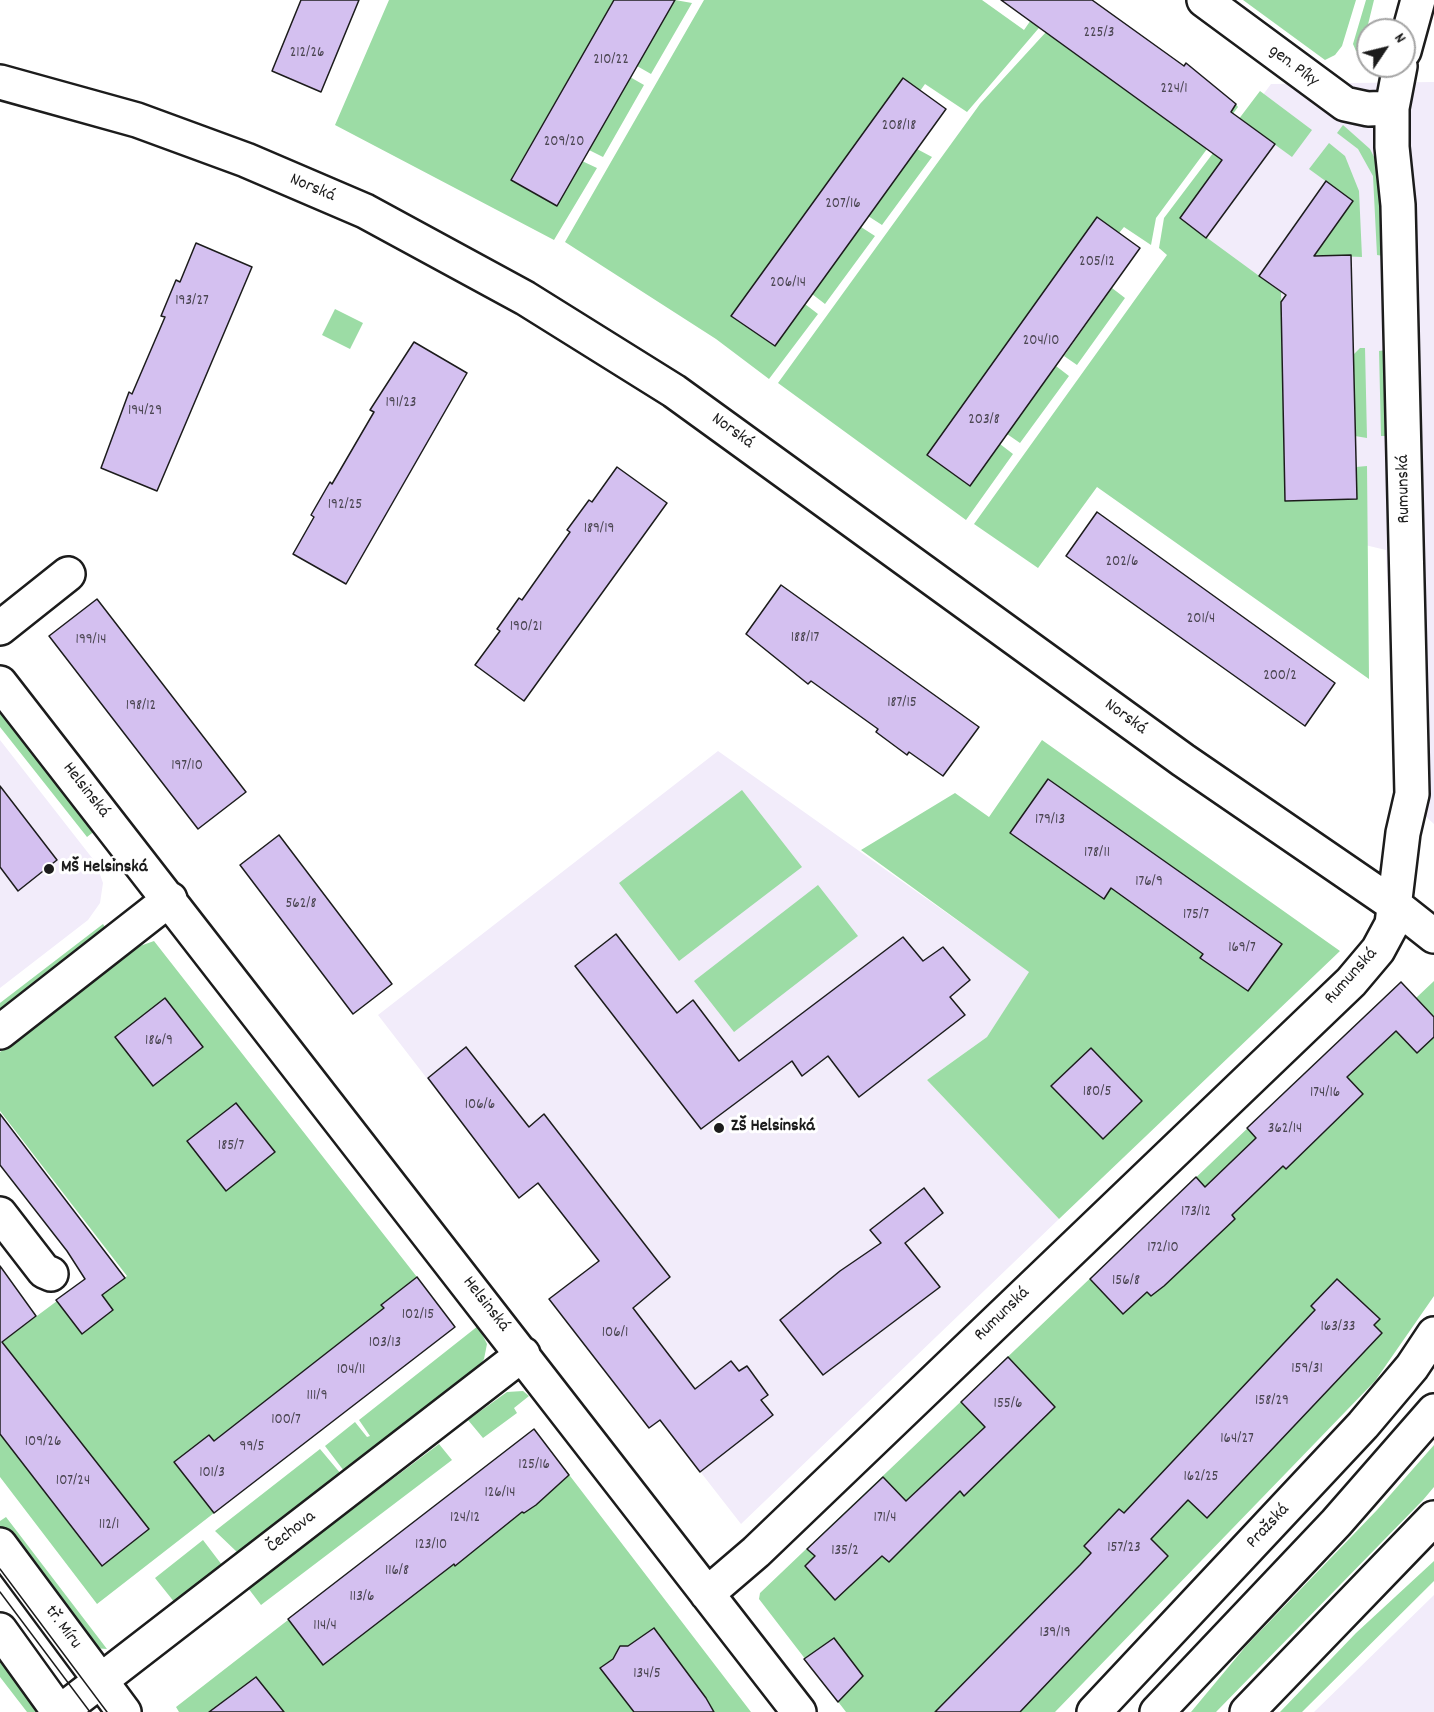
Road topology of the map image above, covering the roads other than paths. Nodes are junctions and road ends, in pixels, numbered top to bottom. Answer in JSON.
{"nodes":[{"id":1,"x":1204,"y":0,"type":"edge"},
{"id":2,"x":1418,"y":0,"type":"edge"},
{"id":3,"x":1413,"y":18,"type":"edge"},
{"id":4,"x":1398,"y":78,"type":"edge"},
{"id":5,"x":0,"y":82,"type":"edge"},
{"id":6,"x":1392,"y":108,"type":"junction"},
{"id":7,"x":68,"y":574,"type":"dead end"},
{"id":8,"x":0,"y":628,"type":"edge"},
{"id":9,"x":0,"y":683,"type":"edge"},
{"id":10,"x":170,"y":899,"type":"junction"},
{"id":11,"x":1396,"y":906,"type":"junction"},
{"id":12,"x":1434,"y":936,"type":"edge"},
{"id":13,"x":0,"y":1032,"type":"edge"},
{"id":14,"x":0,"y":1214,"type":"edge"},
{"id":15,"x":51,"y":1274,"type":"dead end"},
{"id":16,"x":1434,"y":1335,"type":"edge"},
{"id":17,"x":523,"y":1354,"type":"junction"},
{"id":18,"x":1434,"y":1411,"type":"edge"},
{"id":19,"x":1432,"y":1521,"type":"edge"},
{"id":20,"x":0,"y":1545,"type":"edge"},
{"id":21,"x":707,"y":1594,"type":"junction"},
{"id":22,"x":0,"y":1630,"type":"edge"},
{"id":23,"x":101,"y":1681,"type":"junction"},
{"id":24,"x":60,"y":1712,"type":"edge"},
{"id":25,"x":124,"y":1712,"type":"edge"},
{"id":26,"x":799,"y":1712,"type":"edge"},
{"id":27,"x":1094,"y":1712,"type":"edge"},
{"id":28,"x":1157,"y":1712,"type":"edge"},
{"id":29,"x":1247,"y":1712,"type":"edge"}],
"edges":[{"from":1,"to":6,"type":"street","name":"gen. Píky"},
{"from":2,"to":3,"type":"street"},
{"from":4,"to":6,"type":"street","name":"Rumunská"},
{"from":5,"to":11,"type":"street","name":"Norská"},
{"from":6,"to":11,"type":"street","name":"Rumunská"},
{"from":7,"to":8,"type":"street"},
{"from":9,"to":10,"type":"street","name":"Helsinská"},
{"from":10,"to":13,"type":"street"},
{"from":10,"to":17,"type":"street","name":"Helsinská"},
{"from":11,"to":12,"type":"street"},
{"from":11,"to":21,"type":"street","name":"Rumunská"},
{"from":14,"to":15,"type":"street"},
{"from":16,"to":27,"type":"street","name":"Pražská"},
{"from":17,"to":21,"type":"street","name":"Helsinská"},
{"from":17,"to":23,"type":"street","name":"Čechova"},
{"from":18,"to":28,"type":"street"},
{"from":19,"to":29,"type":"street"},
{"from":20,"to":23,"type":"street","name":"tř. Míru"},
{"from":21,"to":26,"type":"street","name":"Helsinská"},
{"from":22,"to":24,"type":"street"},
{"from":23,"to":24,"type":"street","name":"Čechova"},
{"from":23,"to":25,"type":"street","name":"tř. Míru"}]}
